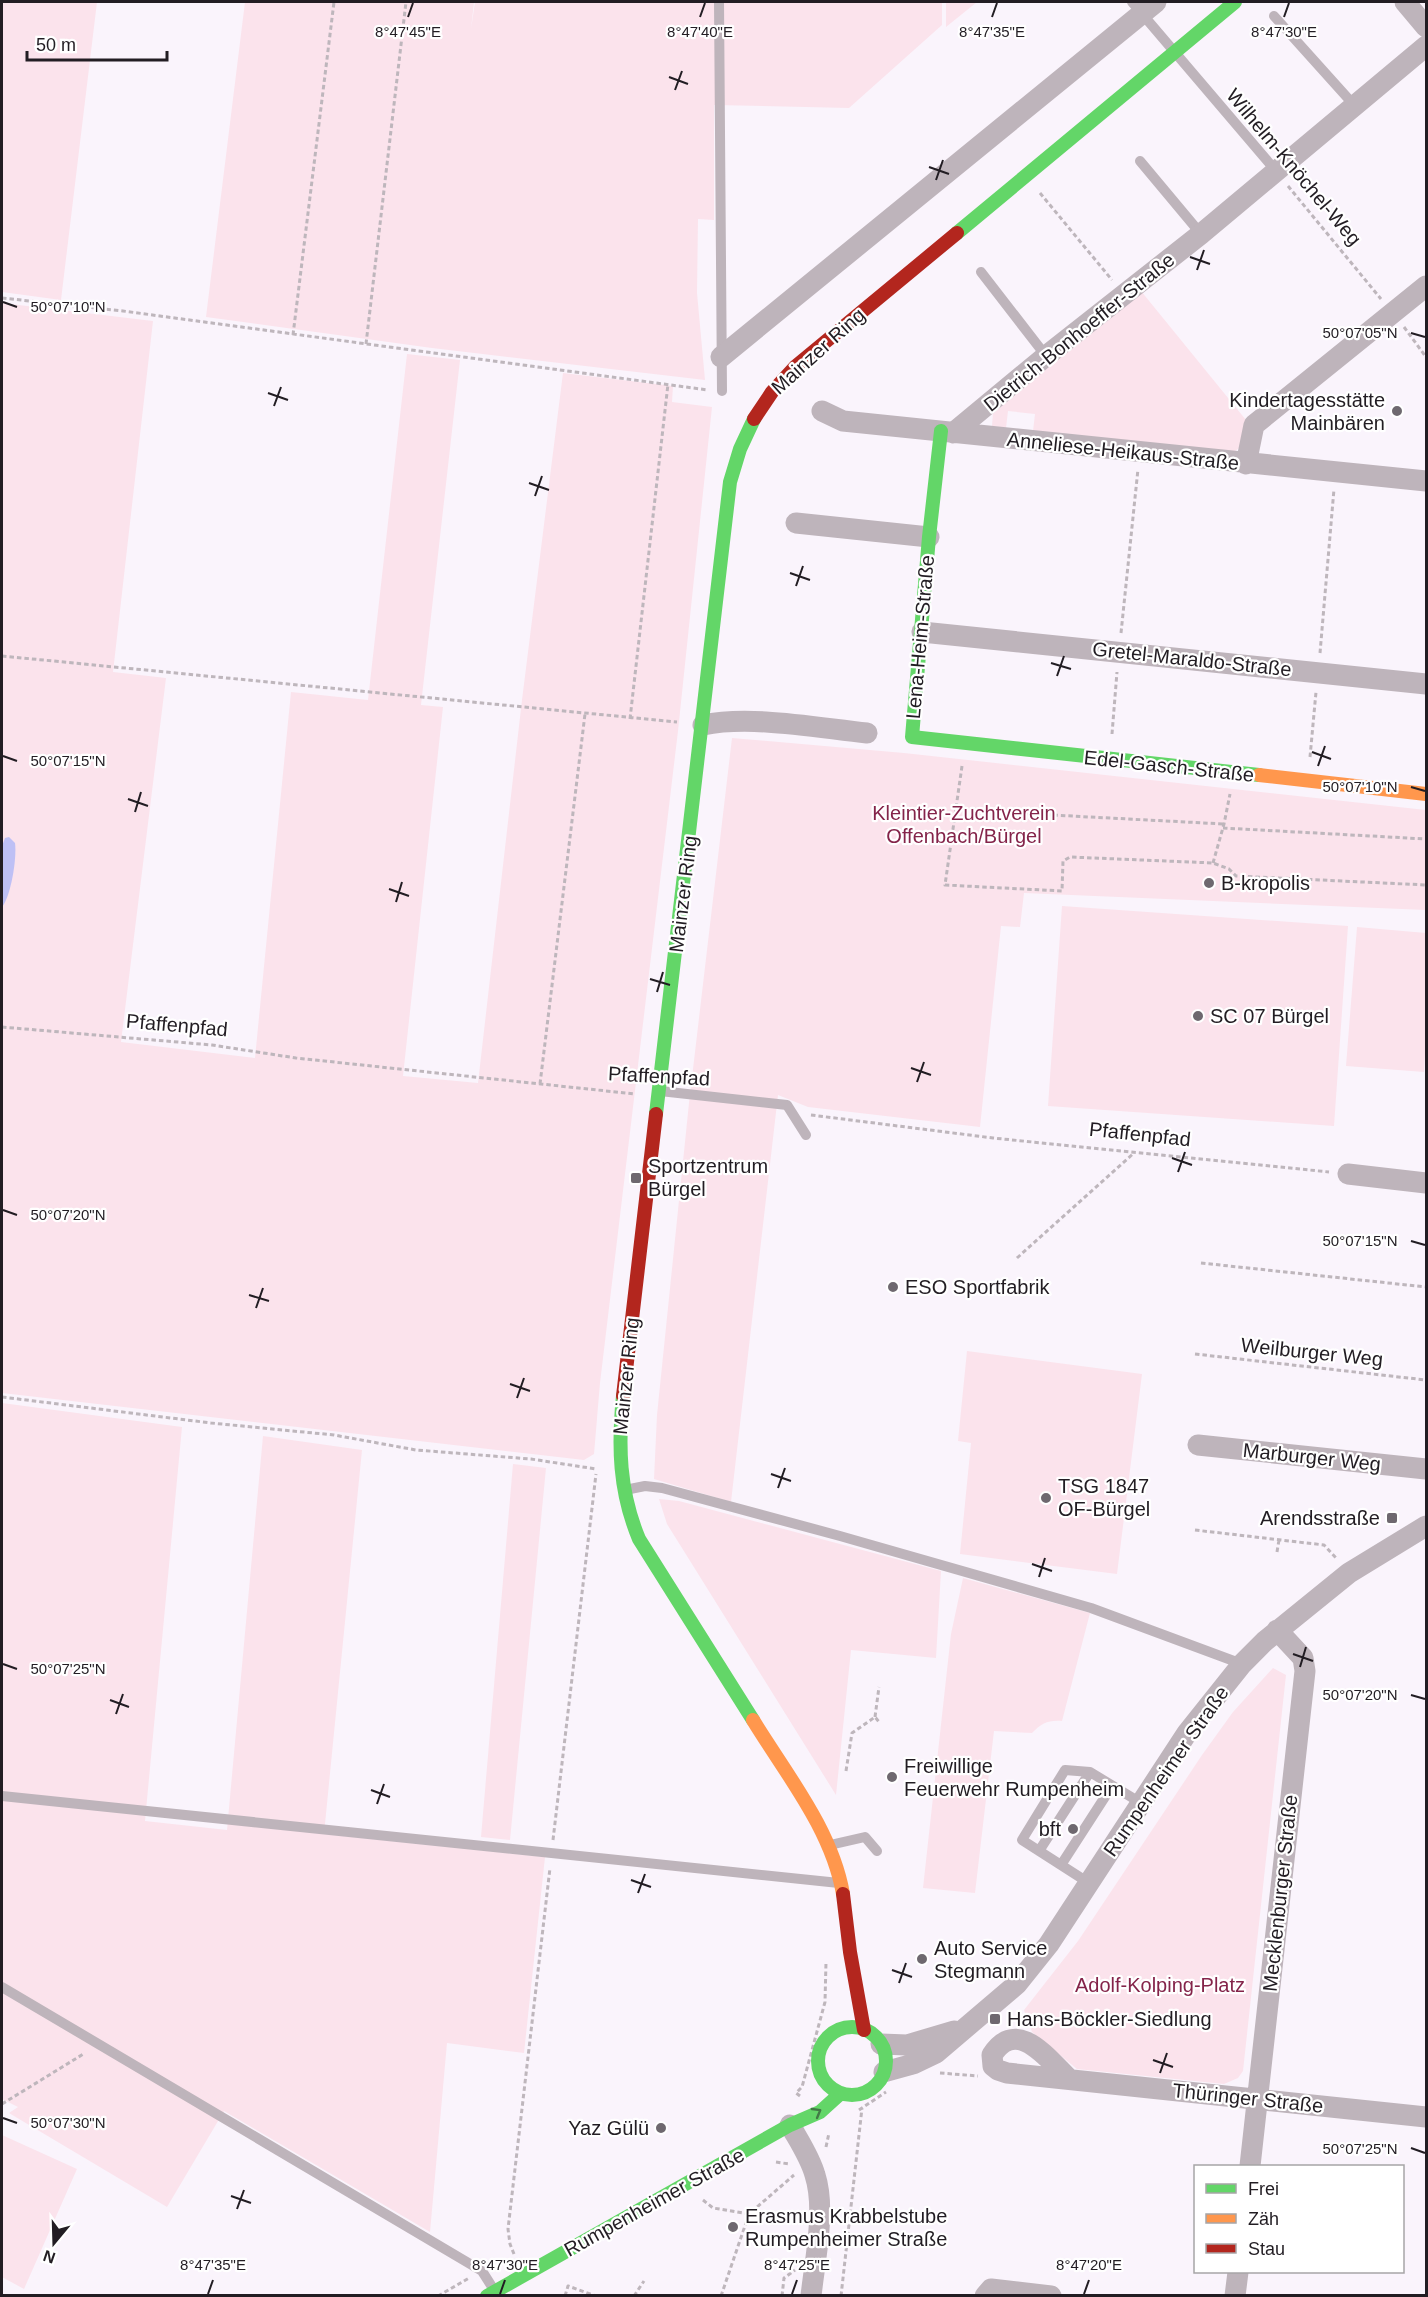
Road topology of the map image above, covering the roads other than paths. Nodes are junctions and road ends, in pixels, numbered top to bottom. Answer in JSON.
{"nodes":[{"id":1,"x":719,"y":2,"type":"edge"},
{"id":2,"x":1235,"y":2,"type":"edge"},
{"id":3,"x":1405,"y":2,"type":"edge"},
{"id":4,"x":1143,"y":5,"type":"edge"},
{"id":5,"x":1274,"y":16,"type":"dead end"},
{"id":6,"x":1426,"y":27,"type":"edge"},
{"id":7,"x":1426,"y":46,"type":"edge"},
{"id":8,"x":1174,"y":52,"type":"junction"},
{"id":9,"x":1354,"y":105,"type":"junction"},
{"id":10,"x":1140,"y":161,"type":"dead end"},
{"id":11,"x":1276,"y":171,"type":"junction"},
{"id":12,"x":1201,"y":234,"type":"junction"},
{"id":13,"x":981,"y":272,"type":"dead end"},
{"id":14,"x":1426,"y":286,"type":"edge"},
{"id":15,"x":1046,"y":356,"type":"junction"},
{"id":16,"x":721,"y":357,"type":"junction"},
{"id":17,"x":722,"y":391,"type":"road end"},
{"id":18,"x":822,"y":411,"type":"dead end"},
{"id":19,"x":947,"y":432,"type":"junction"},
{"id":20,"x":1246,"y":464,"type":"junction"},
{"id":21,"x":1426,"y":481,"type":"edge"},
{"id":22,"x":796,"y":523,"type":"dead end"},
{"id":23,"x":929,"y":537,"type":"junction"},
{"id":24,"x":922,"y":632,"type":"junction"},
{"id":25,"x":1426,"y":684,"type":"edge"},
{"id":26,"x":703,"y":725,"type":"junction"},
{"id":27,"x":867,"y":733,"type":"dead end"},
{"id":28,"x":912,"y":737,"type":"joint"},
{"id":29,"x":1426,"y":794,"type":"edge"},
{"id":30,"x":659,"y":1091,"type":"junction"},
{"id":31,"x":806,"y":1135,"type":"dead end"},
{"id":32,"x":1348,"y":1174,"type":"road end"},
{"id":33,"x":1426,"y":1183,"type":"edge"},
{"id":34,"x":1198,"y":1445,"type":"dead end"},
{"id":35,"x":1426,"y":1469,"type":"edge"},
{"id":36,"x":622,"y":1490,"type":"junction"},
{"id":37,"x":1426,"y":1526,"type":"edge"},
{"id":38,"x":1277,"y":1630,"type":"junction"},
{"id":39,"x":1242,"y":1664,"type":"junction"},
{"id":40,"x":1090,"y":1772,"type":"junction"},
{"id":41,"x":1112,"y":1786,"type":"junction"},
{"id":42,"x":2,"y":1796,"type":"edge"},
{"id":43,"x":1141,"y":1803,"type":"junction"},
{"id":44,"x":829,"y":1845,"type":"junction"},
{"id":45,"x":877,"y":1851,"type":"dead end"},
{"id":46,"x":1039,"y":1851,"type":"junction"},
{"id":47,"x":1061,"y":1865,"type":"junction"},
{"id":48,"x":1089,"y":1883,"type":"junction"},
{"id":49,"x":843,"y":1884,"type":"junction"},
{"id":50,"x":850,"y":1950,"type":"junction"},
{"id":51,"x":2,"y":1987,"type":"edge"},
{"id":52,"x":842,"y":1994,"type":"dead end"},
{"id":53,"x":839,"y":2013,"type":"dead end"},
{"id":54,"x":966,"y":2028,"type":"junction"},
{"id":55,"x":864,"y":2030,"type":"junction"},
{"id":56,"x":835,"y":2032,"type":"junction"},
{"id":57,"x":881,"y":2044,"type":"junction"},
{"id":58,"x":820,"y":2073,"type":"junction"},
{"id":59,"x":1069,"y":2079,"type":"junction"},
{"id":60,"x":885,"y":2082,"type":"junction"},
{"id":61,"x":841,"y":2093,"type":"junction"},
{"id":62,"x":1257,"y":2099,"type":"junction"},
{"id":63,"x":1426,"y":2117,"type":"edge"},
{"id":64,"x":790,"y":2125,"type":"junction"},
{"id":65,"x":1250,"y":2165,"type":"edge"},
{"id":66,"x":1238,"y":2273,"type":"edge"},
{"id":67,"x":491,"y":2293,"type":"edge"},
{"id":68,"x":811,"y":2295,"type":"edge"},
{"id":69,"x":985,"y":2295,"type":"edge"},
{"id":70,"x":1051,"y":2295,"type":"edge"},
{"id":71,"x":1235,"y":2295,"type":"edge"}],
"edges":[{"from":1,"to":16,"type":"lane"},
{"from":2,"to":8,"type":"street","name":"Mainzer Ring"},
{"from":3,"to":6,"type":"street"},
{"from":4,"to":8,"type":"lane","name":"Wilhelm-Knöchel-Weg"},
{"from":4,"to":16,"type":"street"},
{"from":5,"to":9,"type":"lane"},
{"from":7,"to":9,"type":"street","name":"Dietrich-Bonhoeffer-Straße"},
{"from":8,"to":11,"type":"lane","name":"Wilhelm-Knöchel-Weg"},
{"from":8,"to":26,"type":"street","name":"Mainzer Ring"},
{"from":9,"to":11,"type":"street","name":"Dietrich-Bonhoeffer-Straße"},
{"from":10,"to":12,"type":"lane"},
{"from":11,"to":12,"type":"street","name":"Dietrich-Bonhoeffer-Straße"},
{"from":12,"to":15,"type":"street","name":"Dietrich-Bonhoeffer-Straße"},
{"from":13,"to":15,"type":"lane"},
{"from":14,"to":20,"type":"street"},
{"from":15,"to":19,"type":"street","name":"Dietrich-Bonhoeffer-Straße"},
{"from":16,"to":17,"type":"lane"},
{"from":18,"to":19,"type":"street","name":"Anneliese-Heikaus-Straße"},
{"from":19,"to":20,"type":"street","name":"Anneliese-Heikaus-Straße"},
{"from":19,"to":23,"type":"street","name":"Lena-Heim-Straße"},
{"from":20,"to":21,"type":"street","name":"Anneliese-Heikaus-Straße"},
{"from":22,"to":23,"type":"street","name":"Lena-Heim-Straße"},
{"from":23,"to":24,"type":"street","name":"Lena-Heim-Straße"},
{"from":24,"to":25,"type":"street","name":"Gretel-Maraldo-Straße"},
{"from":24,"to":28,"type":"street","name":"Lena-Heim-Straße"},
{"from":26,"to":27,"type":"street"},
{"from":26,"to":30,"type":"street","name":"Mainzer Ring"},
{"from":28,"to":29,"type":"street","name":"Edel-Gasch-Straße"},
{"from":30,"to":31,"type":"lane","name":"Pfaffenpfad"},
{"from":30,"to":36,"type":"street","name":"Mainzer Ring"},
{"from":32,"to":33,"type":"street"},
{"from":34,"to":35,"type":"street","name":"Marburger Weg"},
{"from":36,"to":39,"type":"lane"},
{"from":36,"to":44,"type":"street","name":"Mainzer Ring"},
{"from":37,"to":38,"type":"street","name":"Rumpenheimer Straße"},
{"from":38,"to":39,"type":"street","name":"Rumpenheimer Straße"},
{"from":38,"to":62,"type":"street","name":"Mecklenburger Straße"},
{"from":39,"to":43,"type":"street","name":"Rumpenheimer Straße"},
{"from":40,"to":41,"type":"lane"},
{"from":40,"to":46,"type":"lane"},
{"from":40,"to":46,"type":"lane"},
{"from":41,"to":43,"type":"lane"},
{"from":41,"to":47,"type":"lane"},
{"from":42,"to":49,"type":"lane"},
{"from":43,"to":48,"type":"street","name":"Rumpenheimer Straße"},
{"from":44,"to":45,"type":"lane"},
{"from":44,"to":49,"type":"street","name":"Mainzer Ring"},
{"from":46,"to":47,"type":"lane"},
{"from":47,"to":48,"type":"lane"},
{"from":48,"to":54,"type":"street","name":"Rumpenheimer Straße"},
{"from":49,"to":50,"type":"street","name":"Mainzer Ring"},
{"from":50,"to":52,"type":"street","name":"Mainzer Ring"},
{"from":50,"to":55,"type":"street","name":"Mainzer Ring"},
{"from":51,"to":67,"type":"lane"},
{"from":53,"to":56,"type":"street"},
{"from":54,"to":57,"type":"street","name":"Rumpenheimer Straße"},
{"from":54,"to":60,"type":"street","name":"Rumpenheimer Straße"},
{"from":55,"to":56,"type":"street"},
{"from":55,"to":57,"type":"street"},
{"from":56,"to":58,"type":"street"},
{"from":57,"to":60,"type":"street"},
{"from":58,"to":61,"type":"street"},
{"from":58,"to":64,"type":"street"},
{"from":59,"to":59,"type":"street"},
{"from":59,"to":62,"type":"street","name":"Thüringer Straße"},
{"from":60,"to":61,"type":"street","name":"Rumpenheimer Straße"},
{"from":64,"to":61,"type":"street","name":"Rumpenheimer Straße","one_way":true},
{"from":62,"to":63,"type":"street","name":"Thüringer Straße"},
{"from":62,"to":65,"type":"street","name":"Mecklenburger Straße"},
{"from":64,"to":67,"type":"street","name":"Rumpenheimer Straße"},
{"from":64,"to":68,"type":"street"},
{"from":66,"to":71,"type":"street"},
{"from":69,"to":70,"type":"street"}]}
